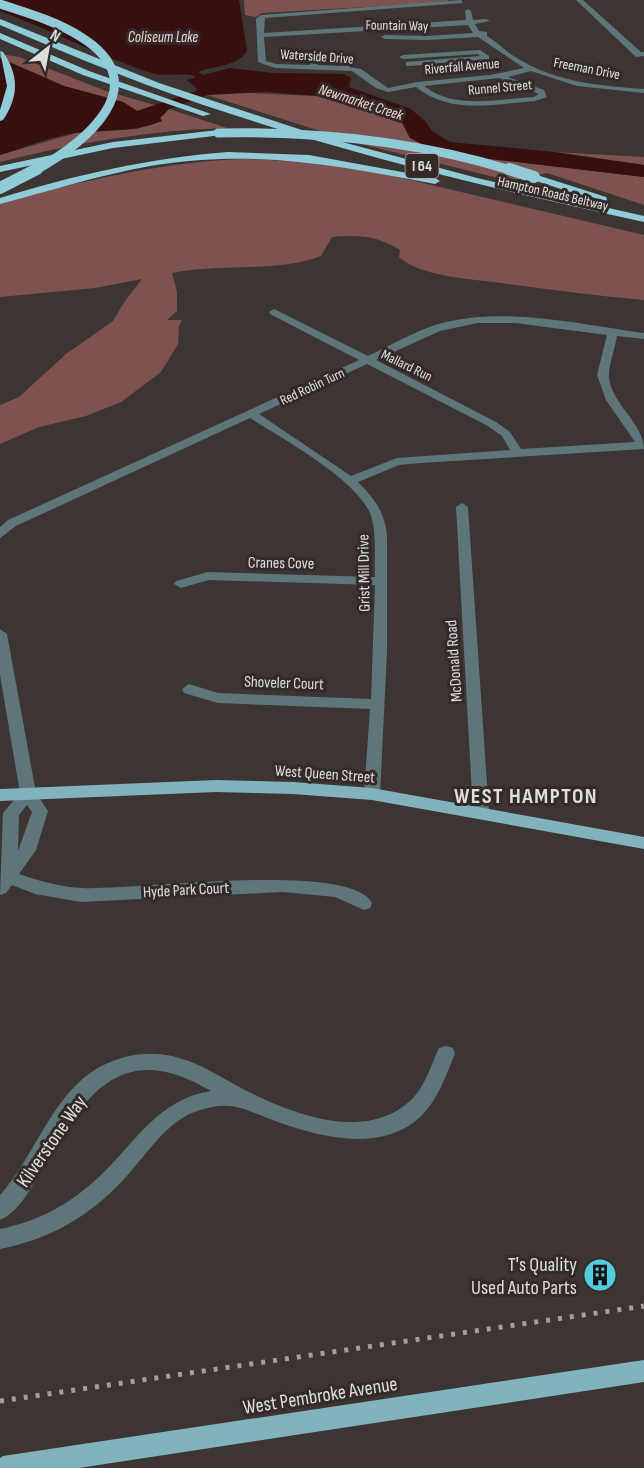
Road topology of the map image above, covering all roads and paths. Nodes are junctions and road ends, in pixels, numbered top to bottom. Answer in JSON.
{"nodes":[{"id":1,"x":579,"y":0,"type":"edge"},
{"id":2,"x":460,"y":1,"type":"edge"},
{"id":3,"x":0,"y":4,"type":"edge"},
{"id":4,"x":369,"y":9,"type":"junction"},
{"id":5,"x":468,"y":11,"type":"junction"},
{"id":6,"x":486,"y":21,"type":"junction"},
{"id":7,"x":0,"y":22,"type":"edge"},
{"id":8,"x":470,"y":22,"type":"junction"},
{"id":9,"x":383,"y":28,"type":"junction"},
{"id":10,"x":495,"y":32,"type":"junction"},
{"id":11,"x":479,"y":34,"type":"junction"},
{"id":12,"x":262,"y":35,"type":"junction"},
{"id":13,"x":298,"y":35,"type":"junction"},
{"id":14,"x":0,"y":36,"type":"edge"},
{"id":15,"x":389,"y":37,"type":"junction"},
{"id":16,"x":496,"y":45,"type":"junction"},
{"id":17,"x":0,"y":54,"type":"edge"},
{"id":18,"x":644,"y":54,"type":"edge"},
{"id":19,"x":406,"y":60,"type":"junction"},
{"id":20,"x":531,"y":69,"type":"junction"},
{"id":21,"x":416,"y":70,"type":"dead end"},
{"id":22,"x":423,"y":76,"type":"dead end"},
{"id":23,"x":502,"y":77,"type":"junction"},
{"id":24,"x":431,"y":82,"type":"junction"},
{"id":25,"x":417,"y":84,"type":"junction"},
{"id":26,"x":394,"y":90,"type":"joint"},
{"id":27,"x":644,"y":91,"type":"edge"},
{"id":28,"x":0,"y":118,"type":"edge"},
{"id":29,"x":0,"y":168,"type":"edge"},
{"id":30,"x":454,"y":185,"type":"junction"},
{"id":31,"x":0,"y":188,"type":"edge"},
{"id":32,"x":0,"y":201,"type":"edge"},
{"id":33,"x":644,"y":212,"type":"edge"},
{"id":34,"x":644,"y":219,"type":"edge"},
{"id":35,"x":644,"y":229,"type":"edge"},
{"id":36,"x":274,"y":312,"type":"dead end"},
{"id":37,"x":613,"y":332,"type":"junction"},
{"id":38,"x":644,"y":336,"type":"edge"},
{"id":39,"x":366,"y":361,"type":"junction"},
{"id":40,"x":252,"y":414,"type":"junction"},
{"id":41,"x":644,"y":445,"type":"edge"},
{"id":42,"x":518,"y":453,"type":"junction"},
{"id":43,"x":350,"y":481,"type":"junction"},
{"id":44,"x":462,"y":507,"type":"dead end"},
{"id":45,"x":0,"y":534,"type":"edge"},
{"id":46,"x":381,"y":581,"type":"junction"},
{"id":47,"x":181,"y":584,"type":"dead end"},
{"id":48,"x":0,"y":634,"type":"edge"},
{"id":49,"x":189,"y":689,"type":"dead end"},
{"id":50,"x":378,"y":704,"type":"junction"},
{"id":51,"x":28,"y":794,"type":"junction"},
{"id":52,"x":372,"y":794,"type":"junction"},
{"id":53,"x":0,"y":795,"type":"edge"},
{"id":54,"x":481,"y":813,"type":"junction"},
{"id":55,"x":644,"y":843,"type":"edge"},
{"id":56,"x":5,"y":883,"type":"edge"},
{"id":57,"x":363,"y":903,"type":"dead end"},
{"id":58,"x":446,"y":1054,"type":"dead end"},
{"id":59,"x":238,"y":1096,"type":"junction"},
{"id":60,"x":0,"y":1210,"type":"edge"},
{"id":61,"x":0,"y":1239,"type":"edge"},
{"id":62,"x":644,"y":1371,"type":"edge"},
{"id":63,"x":3,"y":1468,"type":"edge"}],
"edges":[{"from":1,"to":18,"type":"street"},
{"from":2,"to":4,"type":"street","name":"Waterside Drive"},
{"from":2,"to":5,"type":"street","name":"Freeman Drive"},
{"from":3,"to":31,"type":"highway","bridge":true},
{"from":4,"to":9,"type":"street"},
{"from":4,"to":12,"type":"street","name":"Waterside Drive"},
{"from":5,"to":6,"type":"street","name":"Freeman Drive"},
{"from":5,"to":8,"type":"street","name":"Freeman Drive"},
{"from":6,"to":8,"type":"street","name":"Fountain Way"},
{"from":6,"to":10,"type":"street","name":"Freeman Drive"},
{"from":7,"to":34,"type":"highway","number":"I 64"},
{"from":8,"to":9,"type":"street","name":"Fountain Way"},
{"from":8,"to":11,"type":"street","name":"Freeman Drive"},
{"from":9,"to":13,"type":"street","name":"Fountain Way"},
{"from":9,"to":15,"type":"street"},
{"from":10,"to":11,"type":"street","name":"Fountain Way"},
{"from":10,"to":16,"type":"street"},
{"from":11,"to":15,"type":"street","name":"Fountain Way"},
{"from":11,"to":16,"type":"street","name":"Freeman Drive"},
{"from":12,"to":13,"type":"street","name":"Fountain Way"},
{"from":12,"to":26,"type":"street","name":"Waterside Drive"},
{"from":13,"to":15,"type":"street","name":"Fountain Way"},
{"from":14,"to":30,"type":"highway","number":"I 64"},
{"from":15,"to":19,"type":"street"},
{"from":16,"to":20,"type":"street","name":"Freeman Drive"},
{"from":17,"to":28,"type":"highway"},
{"from":19,"to":19,"type":"street"},
{"from":19,"to":21,"type":"street"},
{"from":20,"to":23,"type":"street","name":"Riverfall Avenue"},
{"from":20,"to":27,"type":"street","name":"Freeman Drive"},
{"from":22,"to":24,"type":"street"},
{"from":23,"to":24,"type":"street","name":"Riverfall Avenue"},
{"from":23,"to":25,"type":"street","name":"Runnel Street"},
{"from":24,"to":25,"type":"street","name":"Riverfall Avenue"},
{"from":25,"to":26,"type":"street","name":"Riverfall Avenue"},
{"from":29,"to":33,"type":"highway","bridge":true},
{"from":30,"to":32,"type":"highway"},
{"from":30,"to":35,"type":"highway","name":"Hampton Roads Beltway","number":"I 64"},
{"from":36,"to":39,"type":"street","name":"Mallard Run"},
{"from":37,"to":38,"type":"street","name":"Red Robin Turn"},
{"from":37,"to":39,"type":"street","name":"Red Robin Turn"},
{"from":37,"to":41,"type":"street"},
{"from":39,"to":40,"type":"street","name":"Red Robin Turn"},
{"from":39,"to":42,"type":"street","name":"Mallard Run"},
{"from":40,"to":43,"type":"street","name":"Grist Mill Drive"},
{"from":40,"to":45,"type":"street","name":"Red Robin Turn"},
{"from":41,"to":42,"type":"street"},
{"from":42,"to":43,"type":"street"},
{"from":43,"to":46,"type":"street","name":"Grist Mill Drive"},
{"from":44,"to":54,"type":"street","name":"McDonald Road"},
{"from":46,"to":47,"type":"street","name":"Cranes Cove"},
{"from":46,"to":50,"type":"street","name":"Grist Mill Drive"},
{"from":48,"to":51,"type":"street"},
{"from":49,"to":50,"type":"street","name":"Shoveler Court"},
{"from":50,"to":52,"type":"street","name":"Grist Mill Drive"},
{"from":51,"to":52,"type":"main road","name":"West Queen Street"},
{"from":51,"to":53,"type":"main road","name":"West Queen Street"},
{"from":51,"to":56,"type":"street"},
{"from":51,"to":56,"type":"street"},
{"from":52,"to":54,"type":"main road","name":"West Queen Street"},
{"from":54,"to":55,"type":"main road","name":"West Queen Street"},
{"from":56,"to":57,"type":"street","name":"Hyde Park Court"},
{"from":58,"to":59,"type":"street","name":"Kilverstone Way"},
{"from":59,"to":60,"type":"street","name":"Kilverstone Way"},
{"from":59,"to":61,"type":"street"},
{"from":62,"to":63,"type":"main road","name":"West Pembroke Avenue"}]}
